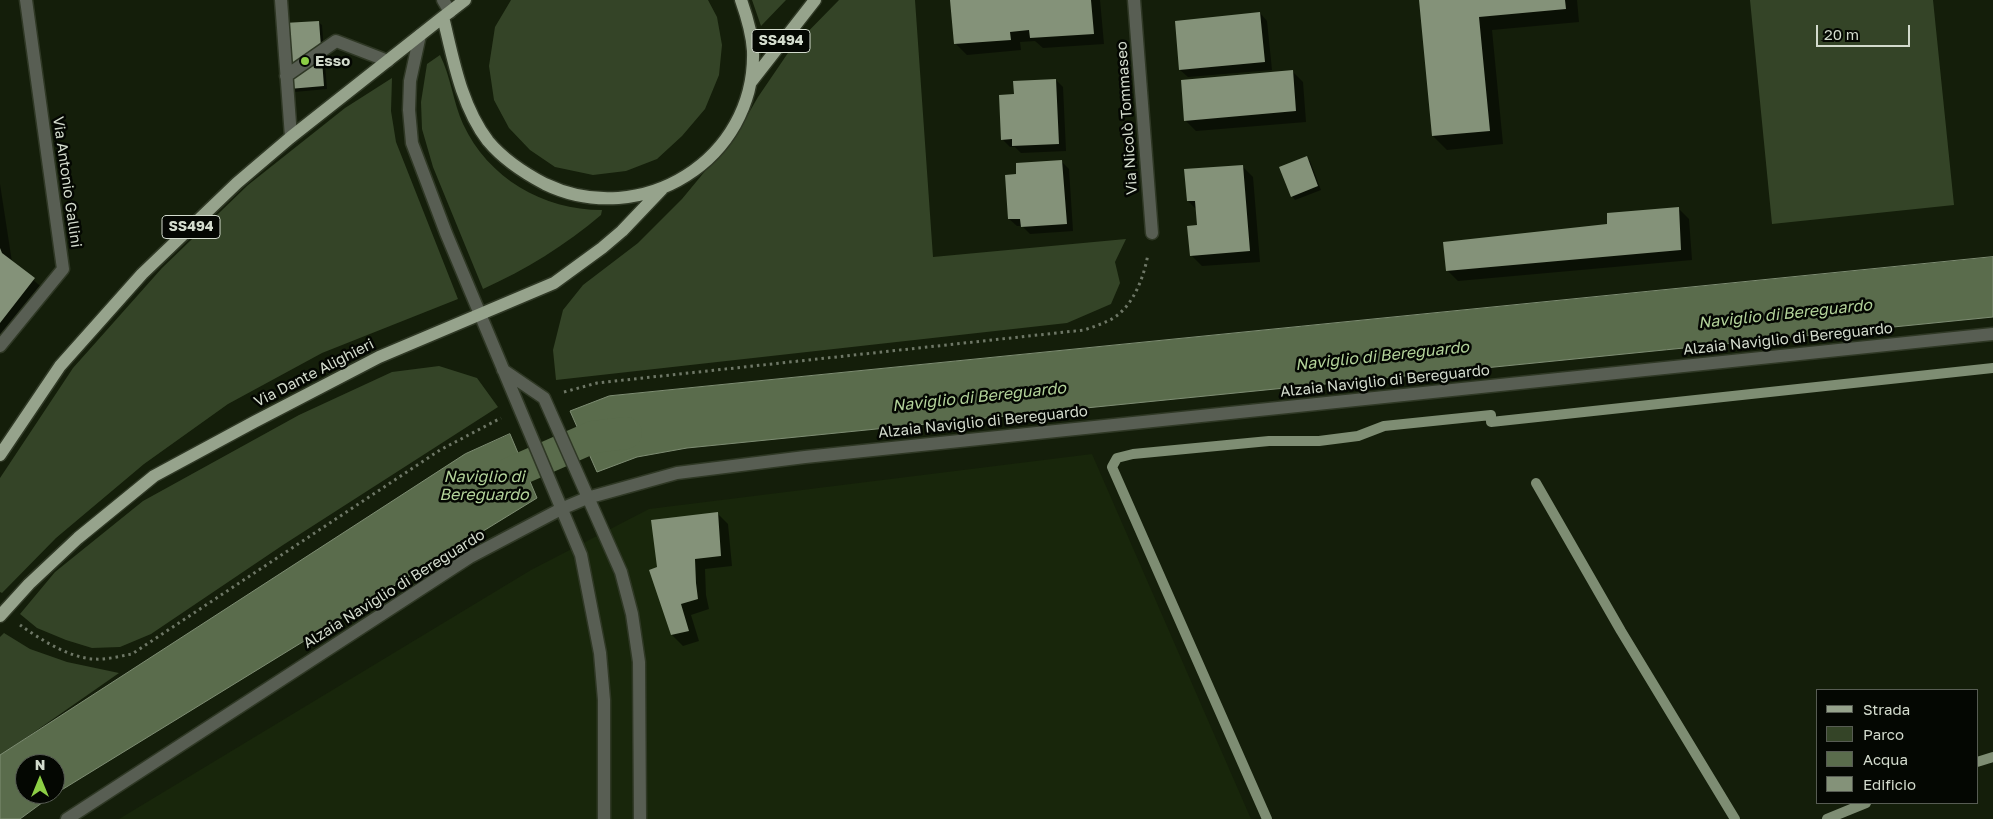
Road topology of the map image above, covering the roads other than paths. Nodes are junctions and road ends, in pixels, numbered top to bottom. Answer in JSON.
{"nodes":[{"id":1,"x":26,"y":0,"type":"edge"},
{"id":2,"x":281,"y":0,"type":"edge"},
{"id":3,"x":442,"y":0,"type":"edge"},
{"id":4,"x":464,"y":0,"type":"edge"},
{"id":5,"x":741,"y":0,"type":"edge"},
{"id":6,"x":815,"y":0,"type":"edge"},
{"id":7,"x":1134,"y":0,"type":"edge"},
{"id":8,"x":446,"y":14,"type":"junction"},
{"id":9,"x":420,"y":35,"type":"junction"},
{"id":10,"x":388,"y":61,"type":"junction"},
{"id":11,"x":286,"y":76,"type":"junction"},
{"id":12,"x":749,"y":84,"type":"junction"},
{"id":13,"x":291,"y":137,"type":"junction"},
{"id":14,"x":662,"y":189,"type":"junction"},
{"id":15,"x":1152,"y":233,"type":"road end"},
{"id":16,"x":480,"y":314,"type":"junction"},
{"id":17,"x":1993,"y":334,"type":"edge"},
{"id":18,"x":0,"y":346,"type":"edge"},
{"id":19,"x":503,"y":370,"type":"junction"},
{"id":20,"x":0,"y":455,"type":"edge"},
{"id":21,"x":587,"y":498,"type":"junction"},
{"id":22,"x":561,"y":510,"type":"junction"},
{"id":23,"x":0,"y":616,"type":"edge"},
{"id":24,"x":67,"y":819,"type":"edge"},
{"id":25,"x":604,"y":819,"type":"edge"},
{"id":26,"x":640,"y":819,"type":"edge"}],
"edges":[{"from":1,"to":18,"type":"street","name":"Via Antonio Gallini"},
{"from":2,"to":11,"type":"street"},
{"from":3,"to":8,"type":"street"},
{"from":4,"to":8,"type":"main road","number":"SS494"},
{"from":5,"to":12,"type":"main road","number":"SS494"},
{"from":6,"to":12,"type":"main road","number":"SS494"},
{"from":7,"to":15,"type":"street","name":"Via Nicolò Tommaseo"},
{"from":8,"to":9,"type":"main road","number":"SS494"},
{"from":8,"to":14,"type":"main road","number":"SS494"},
{"from":9,"to":10,"type":"main road","number":"SS494"},
{"from":9,"to":16,"type":"street"},
{"from":10,"to":11,"type":"street"},
{"from":10,"to":13,"type":"main road","number":"SS494"},
{"from":11,"to":13,"type":"street"},
{"from":12,"to":14,"type":"main road","number":"SS494"},
{"from":13,"to":20,"type":"main road","number":"SS494"},
{"from":14,"to":16,"type":"main road","name":"Via Dante Alighieri","number":"SS494"},
{"from":16,"to":19,"type":"street"},
{"from":16,"to":23,"type":"main road","name":"Via Dante Alighieri","number":"SS494"},
{"from":17,"to":21,"type":"street","name":"Alzaia Naviglio di Bereguardo"},
{"from":19,"to":21,"type":"street"},
{"from":19,"to":22,"type":"street"},
{"from":21,"to":22,"type":"street","name":"Alzaia Naviglio di Bereguardo"},
{"from":21,"to":26,"type":"street"},
{"from":22,"to":24,"type":"street","name":"Alzaia Naviglio di Bereguardo"},
{"from":22,"to":25,"type":"street"}]}
